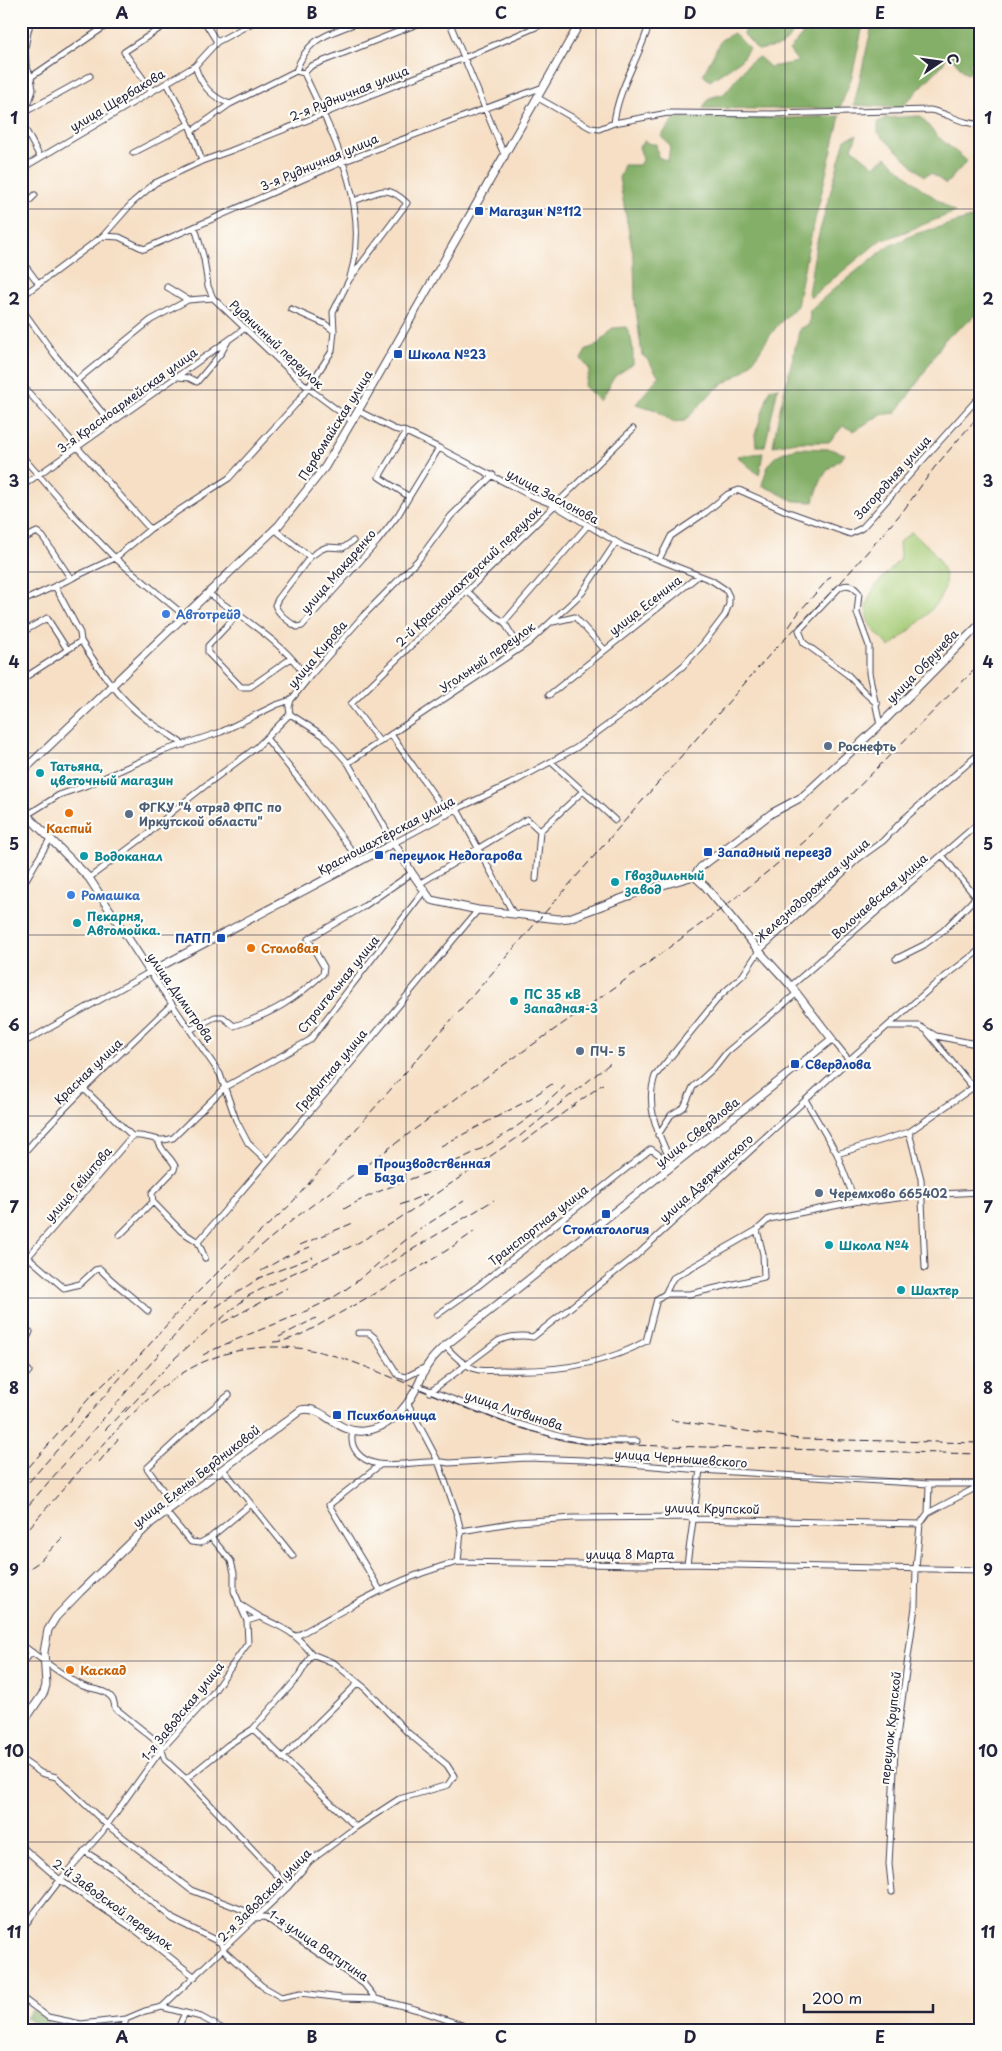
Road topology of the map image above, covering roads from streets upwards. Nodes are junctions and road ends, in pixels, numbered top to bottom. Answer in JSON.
{"nodes":[{"id":1,"x":30,"y":21,"type":"edge"},
{"id":2,"x":114,"y":21,"type":"edge"},
{"id":3,"x":172,"y":21,"type":"edge"},
{"id":4,"x":204,"y":21,"type":"edge"},
{"id":5,"x":256,"y":21,"type":"edge"},
{"id":6,"x":362,"y":21,"type":"edge"},
{"id":7,"x":425,"y":21,"type":"edge"},
{"id":8,"x":449,"y":21,"type":"edge"},
{"id":9,"x":550,"y":21,"type":"edge"},
{"id":10,"x":650,"y":21,"type":"edge"},
{"id":11,"x":581,"y":22,"type":"edge"},
{"id":12,"x":29,"y":28,"type":"junction"},
{"id":13,"x":21,"y":34,"type":"edge"},
{"id":14,"x":217,"y":42,"type":"junction"},
{"id":15,"x":464,"y":58,"type":"junction"},
{"id":16,"x":195,"y":66,"type":"junction"},
{"id":17,"x":296,"y":71,"type":"junction"},
{"id":18,"x":304,"y":73,"type":"junction"},
{"id":19,"x":90,"y":76,"type":"dead end"},
{"id":20,"x":31,"y":77,"type":"junction"},
{"id":21,"x":167,"y":83,"type":"junction"},
{"id":22,"x":545,"y":86,"type":"junction"},
{"id":23,"x":152,"y":91,"type":"junction"},
{"id":24,"x":538,"y":98,"type":"junction"},
{"id":25,"x":230,"y":104,"type":"junction"},
{"id":26,"x":485,"y":107,"type":"junction"},
{"id":27,"x":25,"y":112,"type":"junction"},
{"id":28,"x":323,"y":114,"type":"junction"},
{"id":29,"x":614,"y":123,"type":"junction"},
{"id":30,"x":189,"y":124,"type":"junction"},
{"id":31,"x":981,"y":124,"type":"edge"},
{"id":32,"x":192,"y":131,"type":"junction"},
{"id":33,"x":133,"y":153,"type":"dead end"},
{"id":34,"x":40,"y":157,"type":"junction"},
{"id":35,"x":505,"y":157,"type":"junction"},
{"id":36,"x":202,"y":161,"type":"junction"},
{"id":37,"x":342,"y":162,"type":"junction"},
{"id":38,"x":21,"y":169,"type":"edge"},
{"id":39,"x":35,"y":195,"type":"dead end"},
{"id":40,"x":354,"y":201,"type":"junction"},
{"id":41,"x":21,"y":209,"type":"edge"},
{"id":42,"x":195,"y":227,"type":"junction"},
{"id":43,"x":103,"y":236,"type":"junction"},
{"id":44,"x":21,"y":260,"type":"edge"},
{"id":45,"x":349,"y":280,"type":"junction"},
{"id":46,"x":39,"y":284,"type":"junction"},
{"id":47,"x":167,"y":287,"type":"dead end"},
{"id":48,"x":21,"y":297,"type":"edge"},
{"id":49,"x":213,"y":298,"type":"junction"},
{"id":50,"x":188,"y":300,"type":"junction"},
{"id":51,"x":21,"y":308,"type":"edge"},
{"id":52,"x":290,"y":309,"type":"dead end"},
{"id":53,"x":244,"y":329,"type":"junction"},
{"id":54,"x":334,"y":331,"type":"junction"},
{"id":55,"x":229,"y":338,"type":"junction"},
{"id":56,"x":178,"y":377,"type":"junction"},
{"id":57,"x":76,"y":380,"type":"junction"},
{"id":58,"x":21,"y":384,"type":"edge"},
{"id":59,"x":308,"y":388,"type":"junction"},
{"id":60,"x":981,"y":395,"type":"edge"},
{"id":61,"x":358,"y":412,"type":"junction"},
{"id":62,"x":352,"y":421,"type":"junction"},
{"id":63,"x":110,"y":422,"type":"junction"},
{"id":64,"x":633,"y":429,"type":"dead end"},
{"id":65,"x":406,"y":432,"type":"junction"},
{"id":66,"x":79,"y":448,"type":"junction"},
{"id":67,"x":439,"y":448,"type":"junction"},
{"id":68,"x":21,"y":455,"type":"edge"},
{"id":69,"x":493,"y":475,"type":"junction"},
{"id":70,"x":38,"y":476,"type":"junction"},
{"id":71,"x":21,"y":487,"type":"edge"},
{"id":72,"x":408,"y":496,"type":"junction"},
{"id":73,"x":554,"y":505,"type":"junction"},
{"id":74,"x":588,"y":525,"type":"junction"},
{"id":75,"x":150,"y":529,"type":"junction"},
{"id":76,"x":274,"y":529,"type":"junction"},
{"id":77,"x":21,"y":540,"type":"edge"},
{"id":78,"x":353,"y":542,"type":"dead end"},
{"id":79,"x":616,"y":542,"type":"junction"},
{"id":80,"x":310,"y":557,"type":"junction"},
{"id":81,"x":115,"y":558,"type":"junction"},
{"id":82,"x":659,"y":560,"type":"junction"},
{"id":83,"x":698,"y":576,"type":"junction"},
{"id":84,"x":71,"y":579,"type":"junction"},
{"id":85,"x":55,"y":586,"type":"junction"},
{"id":86,"x":468,"y":592,"type":"junction"},
{"id":87,"x":209,"y":594,"type":"junction"},
{"id":88,"x":21,"y":602,"type":"edge"},
{"id":89,"x":729,"y":604,"type":"joint"},
{"id":90,"x":238,"y":614,"type":"junction"},
{"id":91,"x":185,"y":616,"type":"junction"},
{"id":92,"x":504,"y":622,"type":"junction"},
{"id":93,"x":552,"y":622,"type":"junction"},
{"id":94,"x":981,"y":623,"type":"edge"},
{"id":95,"x":21,"y":633,"type":"edge"},
{"id":96,"x":81,"y":642,"type":"junction"},
{"id":97,"x":520,"y":648,"type":"junction"},
{"id":98,"x":67,"y":650,"type":"junction"},
{"id":99,"x":605,"y":650,"type":"junction"},
{"id":100,"x":290,"y":659,"type":"junction"},
{"id":101,"x":21,"y":680,"type":"edge"},
{"id":102,"x":112,"y":686,"type":"junction"},
{"id":103,"x":303,"y":686,"type":"junction"},
{"id":104,"x":549,"y":695,"type":"dead end"},
{"id":105,"x":291,"y":700,"type":"junction"},
{"id":106,"x":877,"y":704,"type":"junction"},
{"id":107,"x":290,"y":714,"type":"junction"},
{"id":108,"x":981,"y":724,"type":"edge"},
{"id":109,"x":880,"y":725,"type":"junction"},
{"id":110,"x":981,"y":728,"type":"edge"},
{"id":111,"x":391,"y":734,"type":"junction"},
{"id":112,"x":266,"y":738,"type":"junction"},
{"id":113,"x":380,"y":742,"type":"junction"},
{"id":114,"x":184,"y":745,"type":"junction"},
{"id":115,"x":981,"y":752,"type":"edge"},
{"id":116,"x":551,"y":762,"type":"junction"},
{"id":117,"x":348,"y":763,"type":"junction"},
{"id":118,"x":21,"y":773,"type":"edge"},
{"id":119,"x":582,"y":792,"type":"junction"},
{"id":120,"x":457,"y":809,"type":"junction"},
{"id":121,"x":21,"y":810,"type":"edge"},
{"id":122,"x":27,"y":815,"type":"junction"},
{"id":123,"x":447,"y":815,"type":"junction"},
{"id":124,"x":615,"y":820,"type":"dead end"},
{"id":125,"x":981,"y":821,"type":"edge"},
{"id":126,"x":540,"y":832,"type":"junction"},
{"id":127,"x":50,"y":839,"type":"junction"},
{"id":128,"x":394,"y":843,"type":"junction"},
{"id":129,"x":477,"y":848,"type":"junction"},
{"id":130,"x":942,"y":856,"type":"junction"},
{"id":131,"x":360,"y":862,"type":"junction"},
{"id":132,"x":412,"y":874,"type":"junction"},
{"id":133,"x":694,"y":876,"type":"junction"},
{"id":134,"x":89,"y":878,"type":"junction"},
{"id":135,"x":536,"y":879,"type":"dead end"},
{"id":136,"x":419,"y":884,"type":"junction"},
{"id":137,"x":21,"y":888,"type":"edge"},
{"id":138,"x":424,"y":891,"type":"junction"},
{"id":139,"x":981,"y":892,"type":"edge"},
{"id":140,"x":975,"y":896,"type":"junction"},
{"id":141,"x":478,"y":910,"type":"junction"},
{"id":142,"x":513,"y":913,"type":"junction"},
{"id":143,"x":981,"y":949,"type":"edge"},
{"id":144,"x":759,"y":951,"type":"junction"},
{"id":145,"x":896,"y":959,"type":"dead end"},
{"id":146,"x":150,"y":972,"type":"junction"},
{"id":147,"x":791,"y":986,"type":"junction"},
{"id":148,"x":796,"y":993,"type":"junction"},
{"id":149,"x":172,"y":1004,"type":"junction"},
{"id":150,"x":888,"y":1026,"type":"junction"},
{"id":151,"x":190,"y":1030,"type":"junction"},
{"id":152,"x":927,"y":1030,"type":"junction"},
{"id":153,"x":832,"y":1039,"type":"junction"},
{"id":154,"x":21,"y":1044,"type":"edge"},
{"id":155,"x":981,"y":1045,"type":"edge"},
{"id":156,"x":849,"y":1060,"type":"junction"},
{"id":157,"x":981,"y":1082,"type":"edge"},
{"id":158,"x":225,"y":1087,"type":"junction"},
{"id":159,"x":84,"y":1089,"type":"junction"},
{"id":160,"x":806,"y":1100,"type":"junction"},
{"id":161,"x":909,"y":1132,"type":"junction"},
{"id":162,"x":658,"y":1135,"type":"junction"},
{"id":163,"x":132,"y":1136,"type":"junction"},
{"id":164,"x":158,"y":1140,"type":"junction"},
{"id":165,"x":837,"y":1154,"type":"junction"},
{"id":166,"x":21,"y":1156,"type":"edge"},
{"id":167,"x":267,"y":1161,"type":"junction"},
{"id":168,"x":674,"y":1166,"type":"junction"},
{"id":169,"x":981,"y":1192,"type":"edge"},
{"id":170,"x":921,"y":1195,"type":"junction"},
{"id":171,"x":860,"y":1201,"type":"junction"},
{"id":172,"x":152,"y":1202,"type":"junction"},
{"id":173,"x":757,"y":1230,"type":"junction"},
{"id":174,"x":120,"y":1235,"type":"dead end"},
{"id":175,"x":198,"y":1242,"type":"junction"},
{"id":176,"x":21,"y":1256,"type":"edge"},
{"id":177,"x":28,"y":1257,"type":"junction"},
{"id":178,"x":205,"y":1258,"type":"dead end"},
{"id":179,"x":21,"y":1265,"type":"edge"},
{"id":180,"x":925,"y":1268,"type":"dead end"},
{"id":181,"x":665,"y":1294,"type":"junction"},
{"id":182,"x":148,"y":1311,"type":"dead end"},
{"id":183,"x":437,"y":1315,"type":"dead end"},
{"id":184,"x":21,"y":1325,"type":"edge"},
{"id":185,"x":358,"y":1333,"type":"dead end"},
{"id":186,"x":445,"y":1346,"type":"junction"},
{"id":187,"x":21,"y":1350,"type":"edge"},
{"id":188,"x":21,"y":1363,"type":"edge"},
{"id":189,"x":466,"y":1364,"type":"junction"},
{"id":190,"x":426,"y":1367,"type":"junction"},
{"id":191,"x":21,"y":1380,"type":"edge"},
{"id":192,"x":418,"y":1386,"type":"junction"},
{"id":193,"x":430,"y":1392,"type":"junction"},
{"id":194,"x":229,"y":1394,"type":"dead end"},
{"id":195,"x":408,"y":1404,"type":"junction"},
{"id":196,"x":353,"y":1431,"type":"junction"},
{"id":197,"x":637,"y":1441,"type":"dead end"},
{"id":198,"x":438,"y":1461,"type":"junction"},
{"id":199,"x":380,"y":1465,"type":"junction"},
{"id":200,"x":223,"y":1469,"type":"junction"},
{"id":201,"x":700,"y":1470,"type":"junction"},
{"id":202,"x":930,"y":1484,"type":"junction"},
{"id":203,"x":981,"y":1484,"type":"edge"},
{"id":204,"x":252,"y":1504,"type":"junction"},
{"id":205,"x":174,"y":1506,"type":"junction"},
{"id":206,"x":166,"y":1512,"type":"junction"},
{"id":207,"x":928,"y":1513,"type":"junction"},
{"id":208,"x":692,"y":1519,"type":"junction"},
{"id":209,"x":920,"y":1524,"type":"junction"},
{"id":210,"x":461,"y":1531,"type":"junction"},
{"id":211,"x":210,"y":1537,"type":"junction"},
{"id":212,"x":293,"y":1556,"type":"dead end"},
{"id":213,"x":458,"y":1562,"type":"junction"},
{"id":214,"x":687,"y":1564,"type":"junction"},
{"id":215,"x":916,"y":1568,"type":"junction"},
{"id":216,"x":981,"y":1570,"type":"edge"},
{"id":217,"x":380,"y":1590,"type":"junction"},
{"id":218,"x":237,"y":1603,"type":"junction"},
{"id":219,"x":260,"y":1617,"type":"junction"},
{"id":220,"x":247,"y":1622,"type":"junction"},
{"id":221,"x":297,"y":1636,"type":"junction"},
{"id":222,"x":21,"y":1644,"type":"edge"},
{"id":223,"x":32,"y":1652,"type":"junction"},
{"id":224,"x":312,"y":1654,"type":"junction"},
{"id":225,"x":45,"y":1662,"type":"junction"},
{"id":226,"x":21,"y":1664,"type":"edge"},
{"id":227,"x":358,"y":1683,"type":"junction"},
{"id":228,"x":21,"y":1726,"type":"edge"},
{"id":229,"x":253,"y":1729,"type":"junction"},
{"id":230,"x":161,"y":1750,"type":"junction"},
{"id":231,"x":282,"y":1758,"type":"junction"},
{"id":232,"x":21,"y":1759,"type":"edge"},
{"id":233,"x":186,"y":1779,"type":"junction"},
{"id":234,"x":107,"y":1825,"type":"junction"},
{"id":235,"x":356,"y":1827,"type":"junction"},
{"id":236,"x":21,"y":1846,"type":"edge"},
{"id":237,"x":84,"y":1851,"type":"junction"},
{"id":238,"x":60,"y":1880,"type":"junction"},
{"id":239,"x":288,"y":1887,"type":"junction"},
{"id":240,"x":892,"y":1892,"type":"dead end"},
{"id":241,"x":255,"y":1918,"type":"junction"},
{"id":242,"x":21,"y":1930,"type":"edge"},
{"id":243,"x":223,"y":1950,"type":"junction"},
{"id":244,"x":195,"y":1977,"type":"junction"},
{"id":245,"x":21,"y":1997,"type":"edge"},
{"id":246,"x":376,"y":1999,"type":"junction"},
{"id":247,"x":162,"y":2007,"type":"junction"},
{"id":248,"x":186,"y":2013,"type":"junction"},
{"id":249,"x":126,"y":2020,"type":"junction"},
{"id":250,"x":222,"y":2029,"type":"edge"},
{"id":251,"x":123,"y":2030,"type":"edge"},
{"id":252,"x":177,"y":2030,"type":"edge"},
{"id":253,"x":468,"y":2030,"type":"edge"}],
"edges":[{"from":1,"to":12,"type":"street"},
{"from":2,"to":20,"type":"street"},
{"from":3,"to":23,"type":"street"},
{"from":4,"to":14,"type":"street"},
{"from":5,"to":14,"type":"street","name":"улица Щербакова"},
{"from":6,"to":17,"type":"street"},
{"from":7,"to":18,"type":"street"},
{"from":8,"to":15,"type":"street"},
{"from":9,"to":15,"type":"street","name":"2-я Рудничная улица"},
{"from":10,"to":29,"type":"street"},
{"from":11,"to":22,"type":"street","name":"Первомайская улица"},
{"from":12,"to":13,"type":"street"},
{"from":12,"to":20,"type":"street"},
{"from":14,"to":16,"type":"street","name":"улица Щербакова"},
{"from":15,"to":26,"type":"street"},
{"from":15,"to":28,"type":"street","name":"2-я Рудничная улица"},
{"from":16,"to":21,"type":"street","name":"улица Щербакова"},
{"from":16,"to":25,"type":"street"},
{"from":17,"to":18,"type":"street"},
{"from":17,"to":25,"type":"street"},
{"from":18,"to":28,"type":"street"},
{"from":19,"to":27,"type":"street"},
{"from":20,"to":27,"type":"street"},
{"from":21,"to":23,"type":"street","name":"улица Щербакова"},
{"from":21,"to":30,"type":"street"},
{"from":22,"to":24,"type":"street","name":"Первомайская улица"},
{"from":22,"to":26,"type":"street","name":"3-я Рудничная улица"},
{"from":23,"to":34,"type":"street","name":"улица Щербакова"},
{"from":24,"to":29,"type":"street"},
{"from":24,"to":35,"type":"street","name":"Первомайская улица"},
{"from":25,"to":32,"type":"street"},
{"from":26,"to":35,"type":"street"},
{"from":26,"to":37,"type":"street","name":"3-я Рудничная улица"},
{"from":27,"to":34,"type":"street"},
{"from":28,"to":36,"type":"street","name":"2-я Рудничная улица"},
{"from":28,"to":37,"type":"street"},
{"from":29,"to":31,"type":"street"},
{"from":30,"to":32,"type":"street"},
{"from":30,"to":33,"type":"street"},
{"from":32,"to":36,"type":"street"},
{"from":34,"to":38,"type":"street","name":"улица Щербакова"},
{"from":35,"to":61,"type":"street","name":"Первомайская улица"},
{"from":36,"to":43,"type":"street","name":"2-я Рудничная улица"},
{"from":37,"to":40,"type":"street"},
{"from":37,"to":42,"type":"street","name":"3-я Рудничная улица"},
{"from":39,"to":41,"type":"street"},
{"from":40,"to":45,"type":"street"},
{"from":40,"to":45,"type":"street"},
{"from":42,"to":43,"type":"street","name":"3-я Рудничная улица"},
{"from":42,"to":49,"type":"street","name":"Рудничный переулок"},
{"from":43,"to":46,"type":"street","name":"2-я Рудничная улица"},
{"from":44,"to":46,"type":"street"},
{"from":45,"to":54,"type":"street"},
{"from":46,"to":48,"type":"street","name":"2-я Рудничная улица"},
{"from":47,"to":50,"type":"street"},
{"from":49,"to":50,"type":"street","name":"Рудничный переулок"},
{"from":49,"to":53,"type":"street","name":"Рудничный переулок"},
{"from":50,"to":57,"type":"street","name":"Рудничный переулок"},
{"from":51,"to":57,"type":"street"},
{"from":52,"to":54,"type":"street"},
{"from":53,"to":55,"type":"street","name":"3-я Красноармейская улица"},
{"from":53,"to":59,"type":"street","name":"Рудничный переулок"},
{"from":54,"to":59,"type":"street"},
{"from":55,"to":56,"type":"street","name":"3-я Красноармейская улица"},
{"from":55,"to":56,"type":"street"},
{"from":56,"to":63,"type":"street","name":"3-я Красноармейская улица"},
{"from":57,"to":63,"type":"street"},
{"from":58,"to":66,"type":"street"},
{"from":59,"to":62,"type":"street","name":"Рудничный переулок"},
{"from":59,"to":75,"type":"street"},
{"from":60,"to":82,"type":"street","name":"Загородняя улица"},
{"from":61,"to":62,"type":"street","name":"Первомайская улица"},
{"from":61,"to":65,"type":"street","name":"улица Заслонова"},
{"from":62,"to":76,"type":"street","name":"Первомайская улица"},
{"from":63,"to":66,"type":"street","name":"3-я Красноармейская улица"},
{"from":64,"to":73,"type":"street","name":"2-й Красношахтерский переулок"},
{"from":65,"to":67,"type":"street","name":"улица Заслонова"},
{"from":65,"to":72,"type":"street"},
{"from":66,"to":70,"type":"street","name":"3-я Красноармейская улица"},
{"from":66,"to":75,"type":"street"},
{"from":67,"to":69,"type":"street","name":"улица Заслонова"},
{"from":67,"to":72,"type":"street","name":"улица Макаренко"},
{"from":68,"to":70,"type":"street"},
{"from":69,"to":73,"type":"street","name":"улица Заслонова"},
{"from":69,"to":103,"type":"street","name":"улица Кирова"},
{"from":70,"to":71,"type":"street","name":"3-я Красноармейская улица"},
{"from":70,"to":81,"type":"street"},
{"from":72,"to":80,"type":"street","name":"улица Макаренко"},
{"from":73,"to":74,"type":"street","name":"улица Заслонова"},
{"from":73,"to":86,"type":"street","name":"2-й Красношахтерский переулок"},
{"from":74,"to":79,"type":"street","name":"улица Заслонова"},
{"from":74,"to":92,"type":"street"},
{"from":75,"to":81,"type":"street"},
{"from":76,"to":80,"type":"street"},
{"from":76,"to":87,"type":"street","name":"Первомайская улица"},
{"from":77,"to":84,"type":"street"},
{"from":78,"to":80,"type":"street","name":"улица Макаренко"},
{"from":79,"to":82,"type":"street","name":"улица Заслонова"},
{"from":79,"to":93,"type":"street","name":"Угольный переулок"},
{"from":81,"to":84,"type":"street"},
{"from":81,"to":91,"type":"street"},
{"from":82,"to":83,"type":"street","name":"улица Заслонова"},
{"from":83,"to":89,"type":"street","name":"улица Заслонова"},
{"from":83,"to":99,"type":"street","name":"улица Есенина"},
{"from":84,"to":85,"type":"street"},
{"from":85,"to":88,"type":"street"},
{"from":85,"to":96,"type":"street"},
{"from":86,"to":92,"type":"street"},
{"from":86,"to":113,"type":"street","name":"2-й Красношахтерский переулок"},
{"from":87,"to":90,"type":"street"},
{"from":87,"to":91,"type":"street","name":"Первомайская улица"},
{"from":89,"to":116,"type":"street","name":"Красношахтёрская улица"},
{"from":90,"to":100,"type":"street"},
{"from":90,"to":100,"type":"street"},
{"from":91,"to":102,"type":"street","name":"Первомайская улица"},
{"from":92,"to":97,"type":"street"},
{"from":93,"to":97,"type":"street","name":"Угольный переулок"},
{"from":93,"to":99,"type":"street"},
{"from":94,"to":109,"type":"street","name":"улица Обручева"},
{"from":95,"to":98,"type":"street"},
{"from":96,"to":98,"type":"street"},
{"from":96,"to":102,"type":"street"},
{"from":97,"to":111,"type":"street","name":"Угольный переулок"},
{"from":98,"to":101,"type":"street"},
{"from":99,"to":104,"type":"street"},
{"from":100,"to":103,"type":"street"},
{"from":102,"to":114,"type":"street"},
{"from":102,"to":118,"type":"street","name":"Первомайская улица"},
{"from":103,"to":105,"type":"street","name":"улица Кирова"},
{"from":105,"to":107,"type":"street"},
{"from":105,"to":114,"type":"street","name":"улица Кирова"},
{"from":106,"to":106,"type":"street"},
{"from":106,"to":109,"type":"street"},
{"from":107,"to":112,"type":"street"},
{"from":107,"to":117,"type":"street"},
{"from":108,"to":110,"type":"street"},
{"from":109,"to":133,"type":"street"},
{"from":111,"to":113,"type":"street","name":"Угольный переулок"},
{"from":111,"to":123,"type":"street"},
{"from":112,"to":131,"type":"street"},
{"from":112,"to":134,"type":"street"},
{"from":113,"to":117,"type":"street","name":"Угольный переулок"},
{"from":114,"to":122,"type":"street","name":"улица Кирова"},
{"from":115,"to":144,"type":"street","name":"Железнодорожная улица"},
{"from":116,"to":119,"type":"street"},
{"from":116,"to":120,"type":"street","name":"Красношахтёрская улица"},
{"from":117,"to":128,"type":"street"},
{"from":119,"to":124,"type":"street"},
{"from":119,"to":126,"type":"street"},
{"from":120,"to":123,"type":"street","name":"Красношахтёрская улица"},
{"from":120,"to":129,"type":"street"},
{"from":121,"to":122,"type":"street","name":"улица Димитрова"},
{"from":122,"to":127,"type":"street","name":"улица Димитрова"},
{"from":123,"to":128,"type":"street","name":"Красношахтёрская улица"},
{"from":125,"to":130,"type":"street","name":"Волочаевская улица"},
{"from":126,"to":129,"type":"street"},
{"from":126,"to":135,"type":"street"},
{"from":127,"to":134,"type":"street","name":"улица Димитрова"},
{"from":127,"to":137,"type":"street"},
{"from":128,"to":131,"type":"street","name":"Красношахтёрская улица"},
{"from":128,"to":132,"type":"street"},
{"from":129,"to":136,"type":"street"},
{"from":129,"to":142,"type":"street"},
{"from":130,"to":140,"type":"street"},
{"from":130,"to":147,"type":"street","name":"Волочаевская улица"},
{"from":131,"to":146,"type":"street","name":"Красношахтёрская улица"},
{"from":132,"to":136,"type":"street"},
{"from":132,"to":151,"type":"street"},
{"from":133,"to":142,"type":"street"},
{"from":133,"to":144,"type":"street"},
{"from":134,"to":146,"type":"street","name":"улица Димитрова"},
{"from":136,"to":138,"type":"street"},
{"from":138,"to":141,"type":"street"},
{"from":138,"to":158,"type":"street","name":"Строительная улица"},
{"from":139,"to":140,"type":"street"},
{"from":140,"to":145,"type":"street"},
{"from":141,"to":142,"type":"street"},
{"from":141,"to":167,"type":"street","name":"Графитная улица"},
{"from":143,"to":150,"type":"street","name":"улица Дзержинского"},
{"from":144,"to":147,"type":"street"},
{"from":144,"to":162,"type":"street","name":"Железнодорожная улица"},
{"from":146,"to":149,"type":"street","name":"улица Димитрова"},
{"from":146,"to":154,"type":"street","name":"Красношахтёрская улица"},
{"from":147,"to":148,"type":"street"},
{"from":148,"to":153,"type":"street"},
{"from":148,"to":162,"type":"street"},
{"from":149,"to":151,"type":"street","name":"улица Димитрова"},
{"from":149,"to":159,"type":"street","name":"Красная улица"},
{"from":150,"to":152,"type":"street"},
{"from":150,"to":156,"type":"street","name":"улица Дзержинского"},
{"from":151,"to":158,"type":"street","name":"улица Димитрова"},
{"from":152,"to":155,"type":"street"},
{"from":152,"to":157,"type":"street"},
{"from":153,"to":156,"type":"street"},
{"from":153,"to":168,"type":"street","name":"улица Свердлова"},
{"from":156,"to":160,"type":"street","name":"улица Дзержинского"},
{"from":157,"to":161,"type":"street"},
{"from":158,"to":164,"type":"street","name":"Строительная улица"},
{"from":158,"to":167,"type":"street","name":"улица Димитрова"},
{"from":159,"to":163,"type":"street"},
{"from":159,"to":166,"type":"street","name":"Красная улица"},
{"from":160,"to":165,"type":"street"},
{"from":160,"to":189,"type":"street","name":"улица Дзержинского"},
{"from":161,"to":165,"type":"street"},
{"from":161,"to":170,"type":"street"},
{"from":162,"to":168,"type":"street","name":"Железнодорожная улица"},
{"from":163,"to":164,"type":"street"},
{"from":163,"to":177,"type":"street","name":"улица Гейштова"},
{"from":164,"to":172,"type":"street"},
{"from":165,"to":171,"type":"street"},
{"from":167,"to":175,"type":"street","name":"Графитная улица"},
{"from":168,"to":183,"type":"street","name":"Транспортная улица"},
{"from":168,"to":186,"type":"street","name":"улица Свердлова"},
{"from":169,"to":170,"type":"street"},
{"from":170,"to":171,"type":"street"},
{"from":170,"to":180,"type":"street"},
{"from":171,"to":173,"type":"street"},
{"from":172,"to":174,"type":"street"},
{"from":172,"to":175,"type":"street"},
{"from":173,"to":181,"type":"street"},
{"from":173,"to":181,"type":"street"},
{"from":175,"to":178,"type":"street"},
{"from":176,"to":177,"type":"street"},
{"from":177,"to":179,"type":"street","name":"улица Гейштова"},
{"from":177,"to":182,"type":"street"},
{"from":181,"to":189,"type":"street"},
{"from":184,"to":187,"type":"street"},
{"from":185,"to":190,"type":"street"},
{"from":186,"to":189,"type":"street"},
{"from":186,"to":190,"type":"street"},
{"from":188,"to":191,"type":"street"},
{"from":189,"to":193,"type":"street","name":"улица Дзержинского"},
{"from":190,"to":192,"type":"street"},
{"from":192,"to":193,"type":"street","name":"улица Литвинова"},
{"from":192,"to":195,"type":"street"},
{"from":193,"to":197,"type":"street","name":"улица Литвинова"},
{"from":194,"to":205,"type":"street"},
{"from":195,"to":196,"type":"street"},
{"from":195,"to":198,"type":"street"},
{"from":196,"to":199,"type":"street"},
{"from":196,"to":200,"type":"street","name":"улица Елены Бердниковой"},
{"from":198,"to":199,"type":"street","name":"улица Чернышевского"},
{"from":198,"to":201,"type":"street","name":"улица Чернышевского"},
{"from":198,"to":210,"type":"street"},
{"from":199,"to":217,"type":"street"},
{"from":200,"to":204,"type":"street"},
{"from":200,"to":205,"type":"street","name":"улица Елены Бердниковой"},
{"from":201,"to":202,"type":"street","name":"улица Чернышевского"},
{"from":201,"to":208,"type":"street"},
{"from":202,"to":203,"type":"street","name":"улица Чернышевского"},
{"from":202,"to":207,"type":"street"},
{"from":203,"to":207,"type":"street"},
{"from":204,"to":211,"type":"street"},
{"from":204,"to":212,"type":"street"},
{"from":205,"to":206,"type":"street","name":"улица Елены Бердниковой"},
{"from":206,"to":211,"type":"street"},
{"from":206,"to":225,"type":"street","name":"улица Елены Бердниковой"},
{"from":207,"to":209,"type":"street"},
{"from":208,"to":209,"type":"street","name":"улица Крупской"},
{"from":208,"to":210,"type":"street","name":"улица Крупской"},
{"from":208,"to":214,"type":"street"},
{"from":209,"to":215,"type":"street"},
{"from":210,"to":213,"type":"street"},
{"from":211,"to":218,"type":"street"},
{"from":213,"to":214,"type":"street","name":"улица 8 Марта"},
{"from":213,"to":217,"type":"street","name":"улица 8 Марта"},
{"from":214,"to":215,"type":"street","name":"улица 8 Марта"},
{"from":215,"to":216,"type":"street","name":"улица 8 Марта"},
{"from":215,"to":240,"type":"street","name":"переулок Крупской"},
{"from":217,"to":221,"type":"street","name":"улица 8 Марта"},
{"from":218,"to":219,"type":"street"},
{"from":218,"to":220,"type":"street"},
{"from":219,"to":220,"type":"street"},
{"from":219,"to":221,"type":"street"},
{"from":220,"to":230,"type":"street","name":"1-я Заводская улица"},
{"from":221,"to":224,"type":"street"},
{"from":222,"to":223,"type":"street"},
{"from":223,"to":225,"type":"street"},
{"from":223,"to":226,"type":"street"},
{"from":224,"to":227,"type":"street"},
{"from":224,"to":229,"type":"street"},
{"from":225,"to":228,"type":"street","name":"улица Елены Бердниковой"},
{"from":225,"to":230,"type":"street"},
{"from":227,"to":231,"type":"street"},
{"from":227,"to":235,"type":"street","name":"2-я Заводская улица"},
{"from":229,"to":231,"type":"street"},
{"from":229,"to":233,"type":"street"},
{"from":230,"to":233,"type":"street"},
{"from":230,"to":234,"type":"street","name":"1-я Заводская улица"},
{"from":231,"to":235,"type":"street"},
{"from":232,"to":234,"type":"street","name":"1-я улица Ватутина"},
{"from":233,"to":239,"type":"street"},
{"from":234,"to":237,"type":"street","name":"1-я Заводская улица"},
{"from":234,"to":241,"type":"street","name":"1-я улица Ватутина"},
{"from":235,"to":239,"type":"street","name":"2-я Заводская улица"},
{"from":236,"to":238,"type":"street","name":"2-й Заводской переулок"},
{"from":237,"to":238,"type":"street","name":"1-я Заводская улица"},
{"from":237,"to":243,"type":"street"},
{"from":238,"to":242,"type":"street","name":"1-я Заводская улица"},
{"from":238,"to":244,"type":"street","name":"2-й Заводской переулок"},
{"from":239,"to":241,"type":"street","name":"2-я Заводская улица"},
{"from":241,"to":243,"type":"street","name":"2-я Заводская улица"},
{"from":241,"to":246,"type":"street","name":"1-я улица Ватутина"},
{"from":243,"to":244,"type":"street","name":"2-я Заводская улица"},
{"from":243,"to":246,"type":"street"},
{"from":244,"to":247,"type":"street","name":"2-я Заводская улица"},
{"from":245,"to":249,"type":"street"},
{"from":246,"to":253,"type":"street"},
{"from":247,"to":248,"type":"street"},
{"from":247,"to":249,"type":"street"},
{"from":248,"to":250,"type":"street"},
{"from":248,"to":252,"type":"street"},
{"from":249,"to":251,"type":"street"}]}
